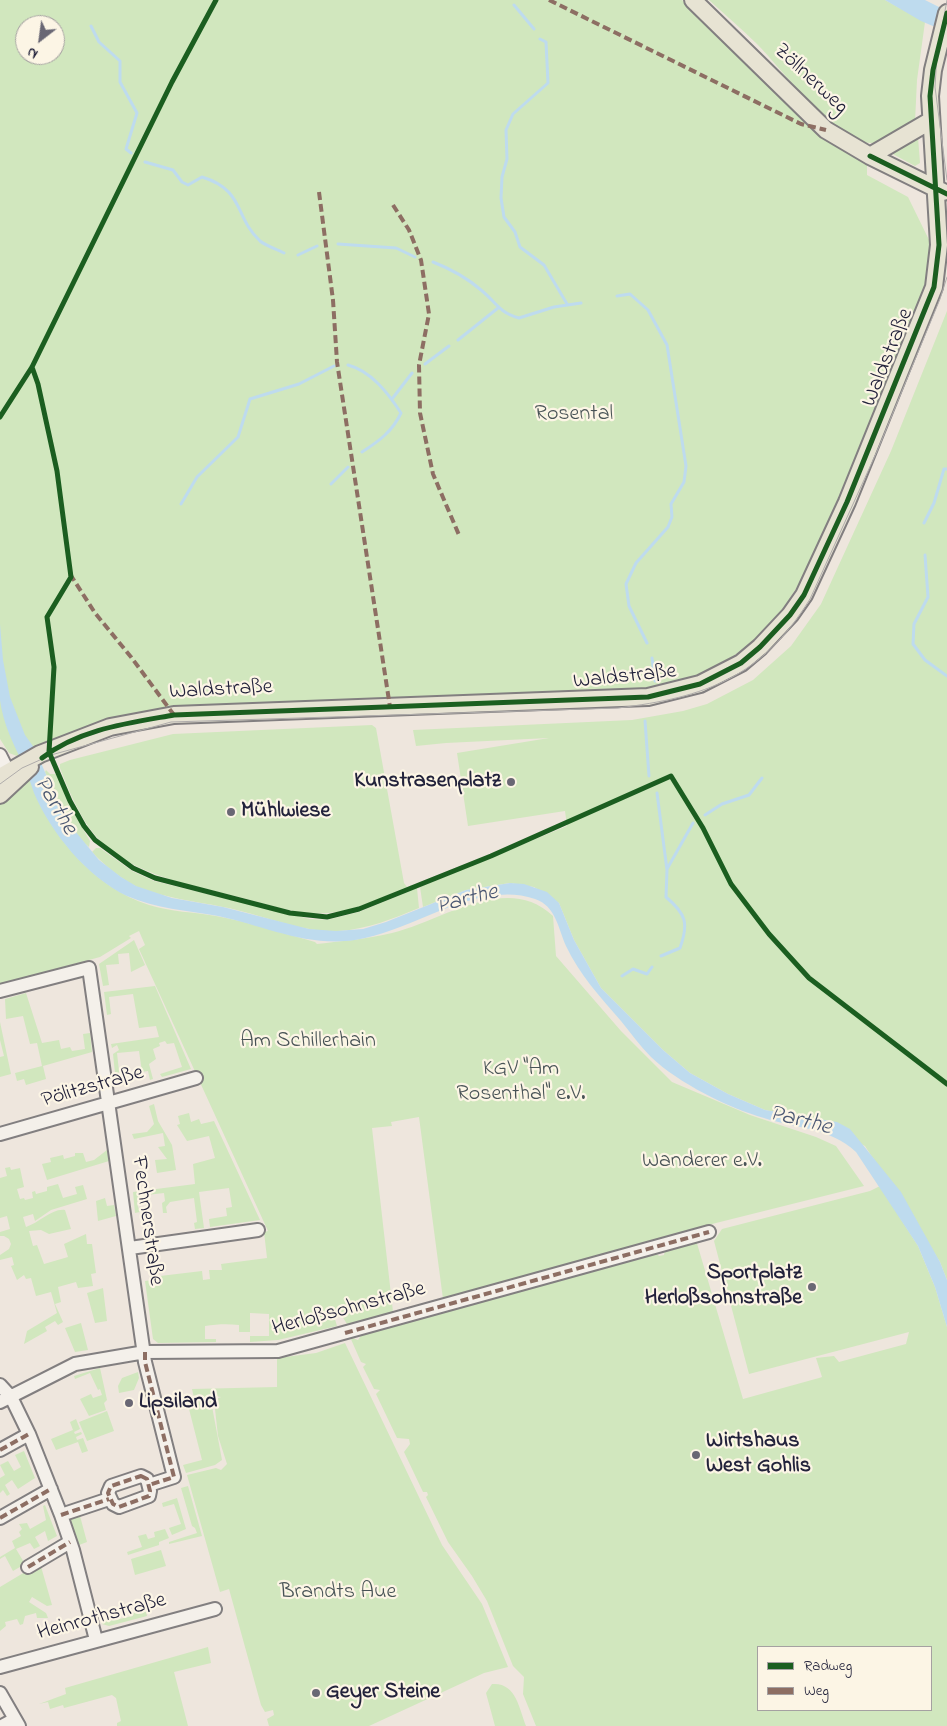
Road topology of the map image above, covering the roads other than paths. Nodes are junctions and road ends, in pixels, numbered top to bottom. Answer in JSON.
{"nodes":[{"id":1,"x":693,"y":0,"type":"edge"},
{"id":2,"x":947,"y":13,"type":"edge"},
{"id":3,"x":930,"y":122,"type":"junction"},
{"id":4,"x":870,"y":156,"type":"junction"},
{"id":5,"x":941,"y":192,"type":"edge"},
{"id":6,"x":0,"y":755,"type":"edge"},
{"id":7,"x":13,"y":771,"type":"edge"},
{"id":8,"x":0,"y":795,"type":"edge"},
{"id":9,"x":0,"y":991,"type":"edge"},
{"id":10,"x":196,"y":1078,"type":"dead end"},
{"id":11,"x":110,"y":1104,"type":"junction"},
{"id":12,"x":0,"y":1134,"type":"edge"},
{"id":13,"x":258,"y":1230,"type":"dead end"},
{"id":14,"x":709,"y":1232,"type":"dead end"},
{"id":15,"x":130,"y":1248,"type":"junction"},
{"id":16,"x":145,"y":1352,"type":"junction"},
{"id":17,"x":0,"y":1385,"type":"edge"},
{"id":18,"x":5,"y":1400,"type":"edge"},
{"id":19,"x":29,"y":1434,"type":"junction"},
{"id":20,"x":0,"y":1450,"type":"edge"},
{"id":21,"x":149,"y":1486,"type":"junction"},
{"id":22,"x":51,"y":1489,"type":"junction"},
{"id":23,"x":109,"y":1499,"type":"junction"},
{"id":24,"x":61,"y":1515,"type":"junction"},
{"id":25,"x":0,"y":1518,"type":"edge"},
{"id":26,"x":70,"y":1542,"type":"junction"},
{"id":27,"x":28,"y":1567,"type":"dead end"},
{"id":28,"x":215,"y":1609,"type":"dead end"},
{"id":29,"x":96,"y":1640,"type":"junction"},
{"id":30,"x":0,"y":1667,"type":"edge"},
{"id":31,"x":0,"y":1693,"type":"edge"},
{"id":32,"x":17,"y":1722,"type":"edge"},
{"id":33,"x":2,"y":1726,"type":"edge"}],
"edges":[{"from":1,"to":4,"type":"main road","name":"Zöllnerweg"},
{"from":2,"to":3,"type":"main road","name":"Waldstraße"},
{"from":3,"to":4,"type":"main road"},
{"from":3,"to":5,"type":"main road","name":"Waldstraße"},
{"from":4,"to":5,"type":"main road","name":"Zöllnerweg"},
{"from":5,"to":7,"type":"main road","name":"Waldstraße"},
{"from":6,"to":7,"type":"street"},
{"from":7,"to":8,"type":"main road","name":"Waldstraße"},
{"from":9,"to":11,"type":"street","name":"Fechnerstraße"},
{"from":10,"to":11,"type":"street","name":"Pölitzstraße"},
{"from":11,"to":12,"type":"street","name":"Pölitzstraße"},
{"from":11,"to":15,"type":"street","name":"Fechnerstraße"},
{"from":13,"to":15,"type":"street"},
{"from":14,"to":16,"type":"street","name":"Herloßsohnstraße"},
{"from":15,"to":16,"type":"street","name":"Fechnerstraße"},
{"from":16,"to":18,"type":"street","name":"Herloßsohnstraße"},
{"from":16,"to":21,"type":"street","name":"Fechnerstraße"},
{"from":17,"to":18,"type":"street"},
{"from":18,"to":19,"type":"street"},
{"from":19,"to":20,"type":"street"},
{"from":19,"to":22,"type":"street"},
{"from":21,"to":23,"type":"street"},
{"from":21,"to":23,"type":"street"},
{"from":22,"to":24,"type":"street"},
{"from":22,"to":25,"type":"street"},
{"from":23,"to":24,"type":"street"},
{"from":24,"to":26,"type":"street"},
{"from":26,"to":27,"type":"street"},
{"from":26,"to":29,"type":"street"},
{"from":28,"to":29,"type":"street","name":"Heinrothstraße"},
{"from":29,"to":30,"type":"street","name":"Heinrothstraße"},
{"from":31,"to":32,"type":"street"},
{"from":32,"to":33,"type":"street"}]}
